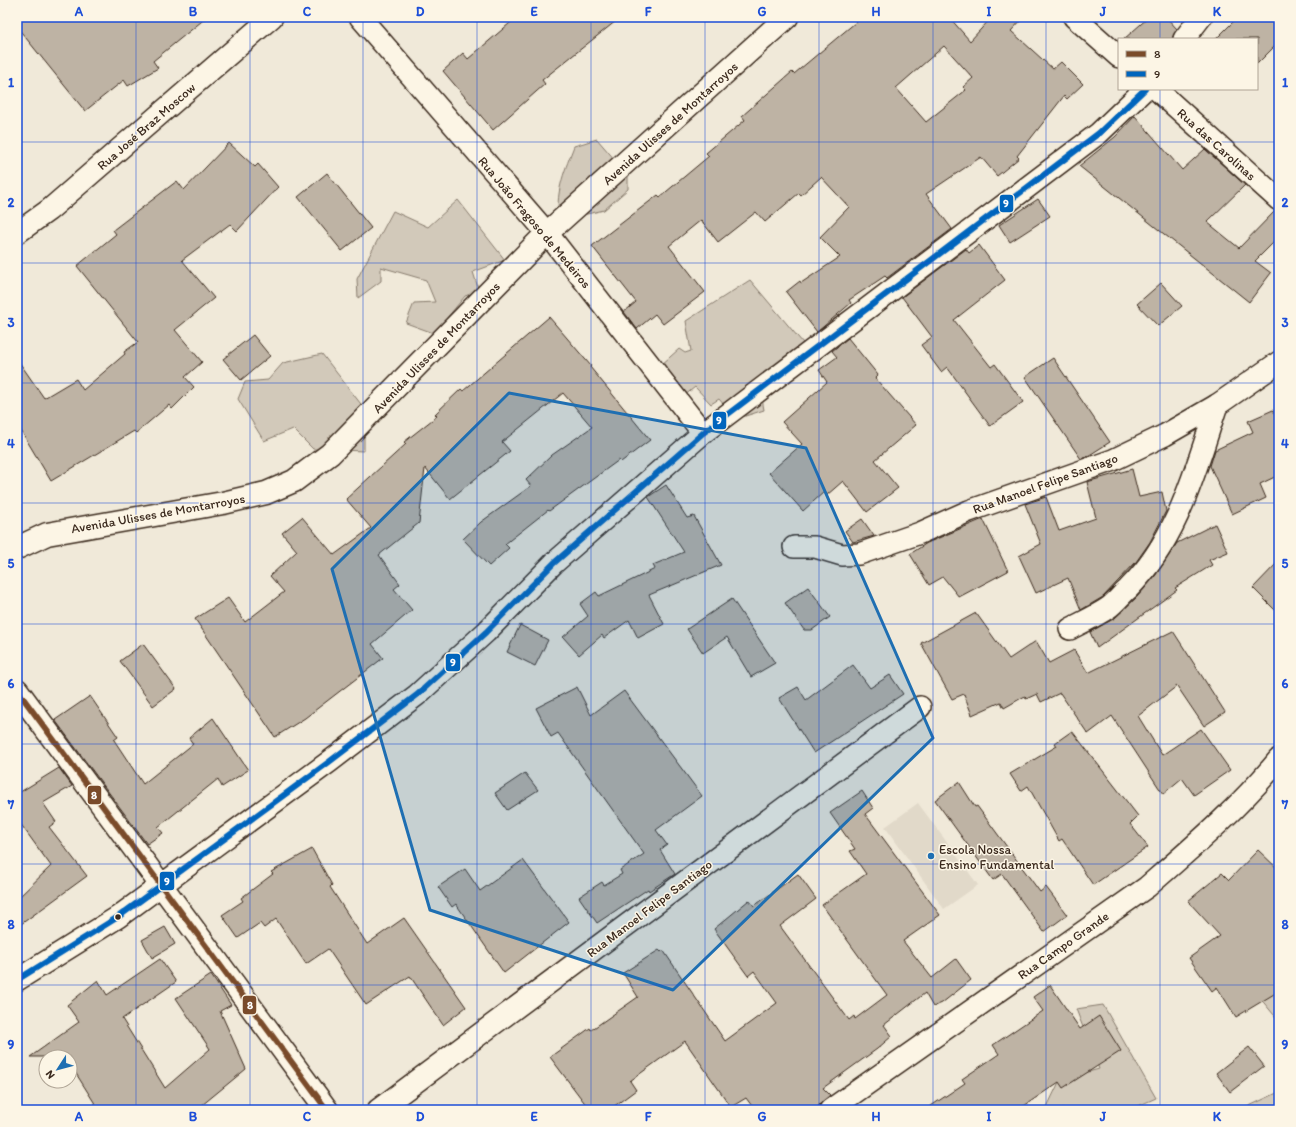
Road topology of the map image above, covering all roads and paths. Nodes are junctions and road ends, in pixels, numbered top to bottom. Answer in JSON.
{"nodes":[{"id":1,"x":272,"y":17,"type":"edge"},
{"id":2,"x":360,"y":17,"type":"edge"},
{"id":3,"x":787,"y":17,"type":"edge"},
{"id":4,"x":1074,"y":17,"type":"edge"},
{"id":5,"x":1201,"y":17,"type":"edge"},
{"id":6,"x":1185,"y":38,"type":"edge"},
{"id":7,"x":1118,"y":56,"type":"edge"},
{"id":8,"x":1144,"y":90,"type":"edge"},
{"id":9,"x":1157,"y":90,"type":"edge"},
{"id":10,"x":1279,"y":200,"type":"edge"},
{"id":11,"x":17,"y":233,"type":"edge"},
{"id":12,"x":548,"y":234,"type":"junction"},
{"id":13,"x":1279,"y":362,"type":"edge"},
{"id":14,"x":1217,"y":405,"type":"junction"},
{"id":15,"x":703,"y":433,"type":"junction"},
{"id":16,"x":794,"y":547,"type":"dead end"},
{"id":17,"x":17,"y":548,"type":"edge"},
{"id":18,"x":1070,"y":629,"type":"dead end"},
{"id":19,"x":17,"y":690,"type":"edge"},
{"id":20,"x":920,"y":707,"type":"dead end"},
{"id":21,"x":1279,"y":759,"type":"edge"},
{"id":22,"x":161,"y":886,"type":"junction"},
{"id":23,"x":17,"y":980,"type":"edge"},
{"id":24,"x":327,"y":1110,"type":"edge"},
{"id":25,"x":378,"y":1110,"type":"edge"},
{"id":26,"x":830,"y":1110,"type":"edge"}],
"edges":[{"from":1,"to":11,"type":"street","name":"Rua José Braz Moscow"},
{"from":2,"to":12,"type":"street","name":"Rua João Fragoso de Medeiros"},
{"from":3,"to":12,"type":"street","name":"Avenida Ulisses de Montarroyos"},
{"from":4,"to":7,"type":"street"},
{"from":5,"to":6,"type":"street"},
{"from":8,"to":15,"type":"street"},
{"from":9,"to":10,"type":"street","name":"Rua das Carolinas"},
{"from":12,"to":15,"type":"street","name":"Rua João Fragoso de Medeiros"},
{"from":12,"to":17,"type":"street","name":"Avenida Ulisses de Montarroyos"},
{"from":13,"to":14,"type":"street","name":"Rua Manoel Felipe Santiago"},
{"from":14,"to":16,"type":"street","name":"Rua Manoel Felipe Santiago"},
{"from":14,"to":18,"type":"street"},
{"from":15,"to":22,"type":"street"},
{"from":19,"to":22,"type":"street"},
{"from":20,"to":25,"type":"street","name":"Rua Manoel Felipe Santiago"},
{"from":21,"to":26,"type":"street","name":"Rua Campo Grande"},
{"from":22,"to":23,"type":"street"},
{"from":22,"to":24,"type":"street"}]}
